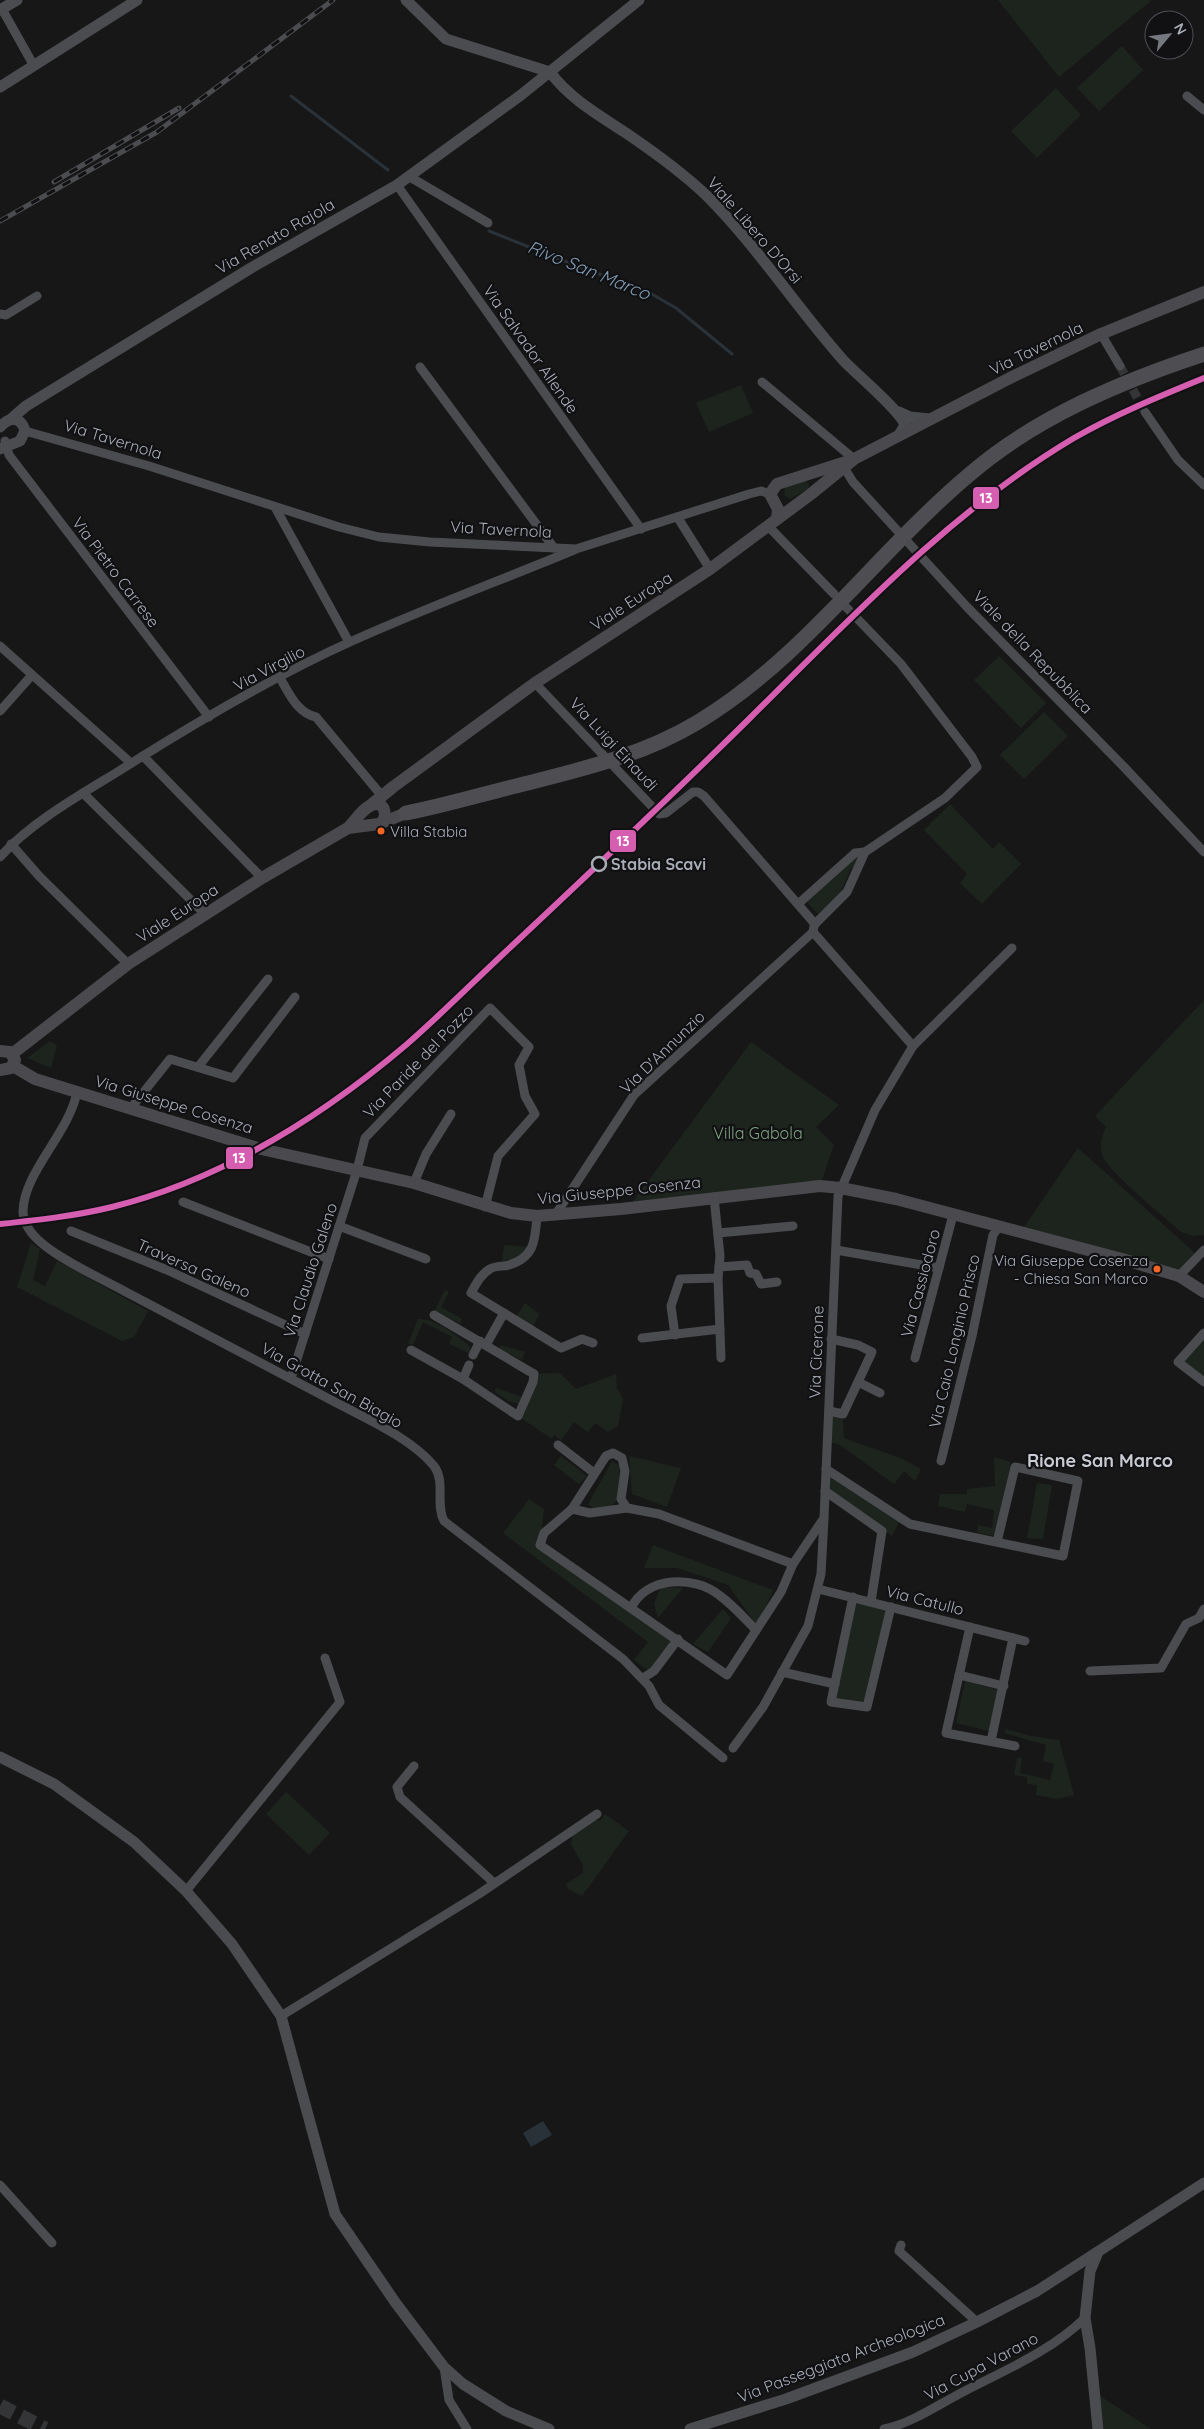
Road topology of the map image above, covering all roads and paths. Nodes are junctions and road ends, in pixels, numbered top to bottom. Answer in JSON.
{"nodes":[{"id":1,"x":17,"y":0,"type":"edge"},
{"id":2,"x":136,"y":0,"type":"edge"},
{"id":3,"x":406,"y":0,"type":"edge"},
{"id":4,"x":639,"y":0,"type":"edge"},
{"id":5,"x":1,"y":9,"type":"edge"},
{"id":6,"x":34,"y":66,"type":"junction"},
{"id":7,"x":550,"y":72,"type":"junction"},
{"id":8,"x":0,"y":87,"type":"edge"},
{"id":9,"x":1187,"y":96,"type":"dead end"},
{"id":10,"x":1204,"y":110,"type":"edge"},
{"id":11,"x":410,"y":177,"type":"junction"},
{"id":12,"x":397,"y":185,"type":"junction"},
{"id":13,"x":488,"y":223,"type":"dead end"},
{"id":14,"x":1204,"y":292,"type":"edge"},
{"id":15,"x":37,"y":296,"type":"dead end"},
{"id":16,"x":1198,"y":298,"type":"edge"},
{"id":17,"x":0,"y":314,"type":"edge"},
{"id":18,"x":1101,"y":334,"type":"junction"},
{"id":19,"x":1204,"y":354,"type":"edge"},
{"id":20,"x":420,"y":366,"type":"dead end"},
{"id":21,"x":1120,"y":366,"type":"tunnel mouth"},
{"id":22,"x":762,"y":382,"type":"dead end"},
{"id":23,"x":899,"y":412,"type":"junction"},
{"id":24,"x":1146,"y":412,"type":"tunnel mouth"},
{"id":25,"x":930,"y":420,"type":"junction"},
{"id":26,"x":3,"y":422,"type":"edge"},
{"id":27,"x":25,"y":431,"type":"junction"},
{"id":28,"x":899,"y":435,"type":"junction"},
{"id":29,"x":5,"y":445,"type":"edge"},
{"id":30,"x":854,"y":459,"type":"junction"},
{"id":31,"x":844,"y":469,"type":"junction"},
{"id":32,"x":802,"y":475,"type":"junction"},
{"id":33,"x":1204,"y":485,"type":"edge"},
{"id":34,"x":770,"y":494,"type":"junction"},
{"id":35,"x":811,"y":494,"type":"junction"},
{"id":36,"x":275,"y":507,"type":"junction"},
{"id":37,"x":778,"y":516,"type":"junction"},
{"id":38,"x":678,"y":518,"type":"junction"},
{"id":39,"x":641,"y":529,"type":"junction"},
{"id":40,"x":554,"y":548,"type":"junction"},
{"id":41,"x":576,"y":549,"type":"junction"},
{"id":42,"x":710,"y":569,"type":"junction"},
{"id":43,"x":834,"y":594,"type":"dead end"},
{"id":44,"x":846,"y":607,"type":"dead end"},
{"id":45,"x":349,"y":642,"type":"junction"},
{"id":46,"x":0,"y":646,"type":"edge"},
{"id":47,"x":32,"y":674,"type":"junction"},
{"id":48,"x":280,"y":678,"type":"junction"},
{"id":49,"x":535,"y":683,"type":"junction"},
{"id":50,"x":0,"y":711,"type":"edge"},
{"id":51,"x":209,"y":717,"type":"junction"},
{"id":52,"x":143,"y":756,"type":"junction"},
{"id":53,"x":131,"y":763,"type":"junction"},
{"id":54,"x":83,"y":793,"type":"junction"},
{"id":55,"x":377,"y":811,"type":"junction"},
{"id":56,"x":406,"y":813,"type":"joint"},
{"id":57,"x":11,"y":844,"type":"junction"},
{"id":58,"x":865,"y":852,"type":"junction"},
{"id":59,"x":1204,"y":852,"type":"edge"},
{"id":60,"x":0,"y":857,"type":"edge"},
{"id":61,"x":262,"y":878,"type":"junction"},
{"id":62,"x":798,"y":904,"type":"junction"},
{"id":63,"x":205,"y":914,"type":"junction"},
{"id":64,"x":814,"y":928,"type":"junction"},
{"id":65,"x":1012,"y":948,"type":"dead end"},
{"id":66,"x":128,"y":964,"type":"junction"},
{"id":67,"x":268,"y":979,"type":"dead end"},
{"id":68,"x":295,"y":996,"type":"dead end"},
{"id":69,"x":913,"y":1046,"type":"junction"},
{"id":70,"x":4,"y":1063,"type":"edge"},
{"id":71,"x":198,"y":1068,"type":"junction"},
{"id":72,"x":77,"y":1092,"type":"junction"},
{"id":73,"x":130,"y":1108,"type":"junction"},
{"id":74,"x":452,"y":1114,"type":"dead end"},
{"id":75,"x":358,"y":1170,"type":"junction"},
{"id":76,"x":414,"y":1183,"type":"junction"},
{"id":77,"x":841,"y":1188,"type":"junction"},
{"id":78,"x":714,"y":1197,"type":"junction"},
{"id":79,"x":183,"y":1202,"type":"dead end"},
{"id":80,"x":485,"y":1207,"type":"junction"},
{"id":81,"x":556,"y":1214,"type":"junction"},
{"id":82,"x":953,"y":1215,"type":"junction"},
{"id":83,"x":536,"y":1216,"type":"junction"},
{"id":84,"x":340,"y":1226,"type":"junction"},
{"id":85,"x":793,"y":1226,"type":"dead end"},
{"id":86,"x":998,"y":1228,"type":"junction"},
{"id":87,"x":71,"y":1231,"type":"dead end"},
{"id":88,"x":718,"y":1233,"type":"junction"},
{"id":89,"x":836,"y":1250,"type":"junction"},
{"id":90,"x":1204,"y":1250,"type":"edge"},
{"id":91,"x":329,"y":1259,"type":"junction"},
{"id":92,"x":426,"y":1259,"type":"dead end"},
{"id":93,"x":719,"y":1267,"type":"junction"},
{"id":94,"x":939,"y":1268,"type":"junction"},
{"id":95,"x":1179,"y":1276,"type":"junction"},
{"id":96,"x":718,"y":1278,"type":"junction"},
{"id":97,"x":777,"y":1282,"type":"dead end"},
{"id":98,"x":1204,"y":1292,"type":"edge"},
{"id":99,"x":504,"y":1313,"type":"junction"},
{"id":100,"x":434,"y":1315,"type":"dead end"},
{"id":101,"x":720,"y":1329,"type":"junction"},
{"id":102,"x":1204,"y":1333,"type":"edge"},
{"id":103,"x":305,"y":1334,"type":"junction"},
{"id":104,"x":675,"y":1335,"type":"junction"},
{"id":105,"x":642,"y":1338,"type":"dead end"},
{"id":106,"x":831,"y":1339,"type":"junction"},
{"id":107,"x":483,"y":1343,"type":"junction"},
{"id":108,"x":593,"y":1343,"type":"dead end"},
{"id":109,"x":411,"y":1350,"type":"dead end"},
{"id":110,"x":473,"y":1356,"type":"dead end"},
{"id":111,"x":721,"y":1358,"type":"dead end"},
{"id":112,"x":916,"y":1358,"type":"dead end"},
{"id":113,"x":470,"y":1365,"type":"dead end"},
{"id":114,"x":291,"y":1378,"type":"junction"},
{"id":115,"x":464,"y":1379,"type":"junction"},
{"id":116,"x":858,"y":1382,"type":"junction"},
{"id":117,"x":1204,"y":1382,"type":"edge"},
{"id":118,"x":880,"y":1393,"type":"dead end"},
{"id":119,"x":829,"y":1411,"type":"junction"},
{"id":120,"x":558,"y":1445,"type":"dead end"},
{"id":121,"x":941,"y":1462,"type":"dead end"},
{"id":122,"x":826,"y":1469,"type":"junction"},
{"id":123,"x":594,"y":1473,"type":"junction"},
{"id":124,"x":825,"y":1491,"type":"junction"},
{"id":125,"x":628,"y":1508,"type":"junction"},
{"id":126,"x":572,"y":1509,"type":"junction"},
{"id":127,"x":824,"y":1518,"type":"junction"},
{"id":128,"x":997,"y":1542,"type":"junction"},
{"id":129,"x":793,"y":1564,"type":"junction"},
{"id":130,"x":818,"y":1588,"type":"junction"},
{"id":131,"x":853,"y":1597,"type":"junction"},
{"id":132,"x":871,"y":1602,"type":"junction"},
{"id":133,"x":891,"y":1607,"type":"junction"},
{"id":134,"x":632,"y":1608,"type":"junction"},
{"id":135,"x":1204,"y":1609,"type":"edge"},
{"id":136,"x":970,"y":1627,"type":"junction"},
{"id":137,"x":756,"y":1630,"type":"junction"},
{"id":138,"x":1013,"y":1638,"type":"junction"},
{"id":139,"x":678,"y":1640,"type":"junction"},
{"id":140,"x":1025,"y":1641,"type":"dead end"},
{"id":141,"x":326,"y":1658,"type":"dead end"},
{"id":142,"x":1090,"y":1670,"type":"dead end"},
{"id":143,"x":782,"y":1672,"type":"junction"},
{"id":144,"x":959,"y":1675,"type":"junction"},
{"id":145,"x":643,"y":1678,"type":"junction"},
{"id":146,"x":835,"y":1684,"type":"junction"},
{"id":147,"x":1004,"y":1686,"type":"junction"},
{"id":148,"x":991,"y":1741,"type":"junction"},
{"id":149,"x":1015,"y":1746,"type":"dead end"},
{"id":150,"x":733,"y":1748,"type":"dead end"},
{"id":151,"x":0,"y":1757,"type":"edge"},
{"id":152,"x":723,"y":1758,"type":"dead end"},
{"id":153,"x":414,"y":1766,"type":"dead end"},
{"id":154,"x":597,"y":1814,"type":"dead end"},
{"id":155,"x":494,"y":1883,"type":"junction"},
{"id":156,"x":186,"y":1892,"type":"junction"},
{"id":157,"x":281,"y":2016,"type":"junction"},
{"id":158,"x":1204,"y":2183,"type":"edge"},
{"id":159,"x":0,"y":2185,"type":"edge"},
{"id":160,"x":52,"y":2243,"type":"dead end"},
{"id":161,"x":901,"y":2245,"type":"dead end"},
{"id":162,"x":1098,"y":2252,"type":"junction"},
{"id":163,"x":1085,"y":2318,"type":"junction"},
{"id":164,"x":977,"y":2322,"type":"junction"},
{"id":165,"x":444,"y":2368,"type":"junction"},
{"id":166,"x":467,"y":2429,"type":"edge"},
{"id":167,"x":549,"y":2429,"type":"edge"},
{"id":168,"x":690,"y":2429,"type":"edge"},
{"id":169,"x":884,"y":2429,"type":"edge"},
{"id":170,"x":1098,"y":2429,"type":"edge"}],
"edges":[{"from":1,"to":5,"type":"street"},
{"from":2,"to":6,"type":"street"},
{"from":3,"to":7,"type":"street"},
{"from":4,"to":7,"type":"street","name":"Via Renato Rajola"},
{"from":5,"to":6,"type":"street"},
{"from":6,"to":8,"type":"street"},
{"from":7,"to":11,"type":"street","name":"Via Renato Rajola"},
{"from":7,"to":23,"type":"street","name":"Viale Libero D'Orsi"},
{"from":9,"to":10,"type":"street"},
{"from":11,"to":12,"type":"street","name":"Via Renato Rajola"},
{"from":11,"to":13,"type":"street"},
{"from":12,"to":26,"type":"street","name":"Via Renato Rajola"},
{"from":12,"to":39,"type":"street","name":"Via Salvador Allende"},
{"from":14,"to":16,"type":"main road","name":"Via Tavernola"},
{"from":15,"to":17,"type":"street"},
{"from":16,"to":18,"type":"main road","name":"Via Tavernola"},
{"from":18,"to":21,"type":"street"},
{"from":18,"to":25,"type":"main road","name":"Via Tavernola"},
{"from":19,"to":56,"type":"highway"},
{"from":20,"to":40,"type":"street"},
{"from":22,"to":30,"type":"street"},
{"from":23,"to":25,"type":"street"},
{"from":23,"to":28,"type":"street"},
{"from":24,"to":33,"type":"street"},
{"from":25,"to":28,"type":"main road","name":"Via Tavernola"},
{"from":26,"to":27,"type":"street"},
{"from":26,"to":29,"type":"street"},
{"from":27,"to":29,"type":"street"},
{"from":27,"to":36,"type":"street","name":"Via Tavernola"},
{"from":28,"to":30,"type":"main road","name":"Viale Europa"},
{"from":29,"to":51,"type":"street","name":"Via Pietro Carrese"},
{"from":30,"to":31,"type":"main road","name":"Viale Europa"},
{"from":30,"to":32,"type":"main road"},
{"from":31,"to":35,"type":"main road","name":"Viale Europa"},
{"from":31,"to":59,"type":"street","name":"Viale della Repubblica"},
{"from":32,"to":34,"type":"main road"},
{"from":32,"to":35,"type":"main road"},
{"from":34,"to":37,"type":"main road"},
{"from":34,"to":38,"type":"street","name":"Via Tavernola"},
{"from":35,"to":37,"type":"main road","name":"Viale Europa"},
{"from":36,"to":40,"type":"street","name":"Via Tavernola"},
{"from":36,"to":45,"type":"street"},
{"from":37,"to":42,"type":"main road","name":"Viale Europa"},
{"from":37,"to":43,"type":"street"},
{"from":38,"to":39,"type":"street","name":"Via Tavernola"},
{"from":38,"to":42,"type":"street"},
{"from":39,"to":41,"type":"street","name":"Via Tavernola"},
{"from":40,"to":41,"type":"street","name":"Via Tavernola"},
{"from":41,"to":45,"type":"street","name":"Via Virgilio"},
{"from":42,"to":49,"type":"main road","name":"Viale Europa"},
{"from":44,"to":58,"type":"street"},
{"from":45,"to":48,"type":"street","name":"Via Virgilio"},
{"from":46,"to":47,"type":"street"},
{"from":47,"to":50,"type":"street"},
{"from":47,"to":53,"type":"street"},
{"from":48,"to":51,"type":"street","name":"Via Virgilio"},
{"from":48,"to":55,"type":"street"},
{"from":49,"to":55,"type":"main road","name":"Viale Europa"},
{"from":49,"to":62,"type":"street","name":"Via Luigi Einaudi"},
{"from":51,"to":52,"type":"street","name":"Via Virgilio"},
{"from":52,"to":53,"type":"street","name":"Via Virgilio"},
{"from":52,"to":61,"type":"street"},
{"from":53,"to":54,"type":"street","name":"Via Virgilio"},
{"from":54,"to":57,"type":"street","name":"Via Virgilio"},
{"from":54,"to":63,"type":"street"},
{"from":55,"to":56,"type":"main road"},
{"from":55,"to":61,"type":"main road","name":"Viale Europa"},
{"from":57,"to":60,"type":"street","name":"Via Virgilio"},
{"from":57,"to":66,"type":"street"},
{"from":58,"to":62,"type":"street"},
{"from":58,"to":64,"type":"street","name":"Via D'Annunzio"},
{"from":61,"to":63,"type":"main road","name":"Viale Europa"},
{"from":62,"to":64,"type":"street"},
{"from":63,"to":66,"type":"main road","name":"Viale Europa"},
{"from":64,"to":69,"type":"street"},
{"from":64,"to":81,"type":"street","name":"Via D'Annunzio"},
{"from":65,"to":69,"type":"street","name":"Via Cicerone"},
{"from":66,"to":70,"type":"main road","name":"Viale Europa"},
{"from":67,"to":71,"type":"street"},
{"from":68,"to":71,"type":"street"},
{"from":69,"to":77,"type":"street","name":"Via Cicerone"},
{"from":70,"to":72,"type":"main road","name":"Via Giuseppe Cosenza"},
{"from":71,"to":73,"type":"street"},
{"from":72,"to":73,"type":"main road","name":"Via Giuseppe Cosenza"},
{"from":72,"to":114,"type":"street","name":"Via Grotta San Biagio"},
{"from":73,"to":75,"type":"main road","name":"Via Giuseppe Cosenza"},
{"from":74,"to":76,"type":"street"},
{"from":75,"to":76,"type":"main road","name":"Via Giuseppe Cosenza"},
{"from":75,"to":80,"type":"street","name":"Via Paride del Pozzo"},
{"from":75,"to":84,"type":"street","name":"Via Claudio Galeno"},
{"from":76,"to":80,"type":"main road","name":"Via Giuseppe Cosenza"},
{"from":77,"to":78,"type":"main road","name":"Via Giuseppe Cosenza"},
{"from":77,"to":82,"type":"main road","name":"Via Giuseppe Cosenza"},
{"from":77,"to":89,"type":"street","name":"Via Cicerone"},
{"from":78,"to":81,"type":"main road","name":"Via Giuseppe Cosenza"},
{"from":78,"to":88,"type":"street"},
{"from":79,"to":91,"type":"street"},
{"from":80,"to":83,"type":"main road","name":"Via Giuseppe Cosenza"},
{"from":81,"to":83,"type":"main road","name":"Via Giuseppe Cosenza"},
{"from":82,"to":86,"type":"main road","name":"Via Giuseppe Cosenza"},
{"from":82,"to":94,"type":"street","name":"Via Cassiodoro"},
{"from":83,"to":99,"type":"street"},
{"from":84,"to":91,"type":"street","name":"Via Claudio Galeno"},
{"from":84,"to":92,"type":"street"},
{"from":85,"to":88,"type":"street"},
{"from":86,"to":95,"type":"main road","name":"Via Giuseppe Cosenza"},
{"from":86,"to":121,"type":"street","name":"Via Caio Longinio Prisco"},
{"from":87,"to":103,"type":"street","name":"Traversa Galeno"},
{"from":88,"to":93,"type":"street"},
{"from":89,"to":94,"type":"street"},
{"from":89,"to":106,"type":"street","name":"Via Cicerone"},
{"from":90,"to":95,"type":"street"},
{"from":91,"to":103,"type":"street","name":"Via Claudio Galeno"},
{"from":93,"to":96,"type":"street"},
{"from":93,"to":97,"type":"street"},
{"from":94,"to":112,"type":"street","name":"Via Cassiodoro"},
{"from":95,"to":98,"type":"main road","name":"Via Giuseppe Cosenza"},
{"from":96,"to":101,"type":"street"},
{"from":96,"to":104,"type":"street"},
{"from":99,"to":107,"type":"street"},
{"from":99,"to":108,"type":"street"},
{"from":100,"to":107,"type":"street"},
{"from":101,"to":104,"type":"street"},
{"from":101,"to":111,"type":"street"},
{"from":102,"to":117,"type":"street"},
{"from":103,"to":114,"type":"street","name":"Via Claudio Galeno"},
{"from":104,"to":105,"type":"street"},
{"from":106,"to":116,"type":"street"},
{"from":106,"to":119,"type":"street","name":"Via Cicerone"},
{"from":107,"to":110,"type":"street"},
{"from":107,"to":115,"type":"street"},
{"from":109,"to":115,"type":"street"},
{"from":113,"to":115,"type":"street"},
{"from":114,"to":145,"type":"street","name":"Via Grotta San Biagio"},
{"from":116,"to":118,"type":"street"},
{"from":116,"to":119,"type":"street"},
{"from":119,"to":122,"type":"street","name":"Via Cicerone"},
{"from":120,"to":123,"type":"street"},
{"from":122,"to":124,"type":"street","name":"Via Cicerone"},
{"from":122,"to":128,"type":"street"},
{"from":123,"to":125,"type":"street"},
{"from":123,"to":126,"type":"street"},
{"from":124,"to":127,"type":"street","name":"Via Cicerone"},
{"from":124,"to":132,"type":"street"},
{"from":125,"to":126,"type":"street"},
{"from":125,"to":129,"type":"street"},
{"from":126,"to":134,"type":"street"},
{"from":127,"to":129,"type":"street"},
{"from":127,"to":130,"type":"street","name":"Via Cicerone"},
{"from":128,"to":128,"type":"street"},
{"from":129,"to":137,"type":"street"},
{"from":130,"to":131,"type":"street","name":"Via Catullo"},
{"from":130,"to":143,"type":"street","name":"Via Cicerone"},
{"from":131,"to":132,"type":"street","name":"Via Catullo"},
{"from":131,"to":146,"type":"street"},
{"from":132,"to":133,"type":"street","name":"Via Catullo"},
{"from":133,"to":136,"type":"street","name":"Via Catullo"},
{"from":133,"to":146,"type":"street"},
{"from":134,"to":137,"type":"street"},
{"from":134,"to":139,"type":"street"},
{"from":135,"to":142,"type":"street"},
{"from":136,"to":138,"type":"street","name":"Via Catullo"},
{"from":136,"to":144,"type":"street"},
{"from":137,"to":139,"type":"street"},
{"from":138,"to":140,"type":"street","name":"Via Catullo"},
{"from":138,"to":147,"type":"street"},
{"from":139,"to":145,"type":"street"},
{"from":141,"to":156,"type":"street"},
{"from":143,"to":146,"type":"street"},
{"from":143,"to":150,"type":"street","name":"Via Cicerone"},
{"from":144,"to":147,"type":"street"},
{"from":144,"to":148,"type":"street"},
{"from":145,"to":152,"type":"street","name":"Via Grotta San Biagio"},
{"from":147,"to":148,"type":"street"},
{"from":148,"to":149,"type":"street"},
{"from":151,"to":156,"type":"street"},
{"from":153,"to":155,"type":"street"},
{"from":154,"to":155,"type":"street"},
{"from":155,"to":157,"type":"street"},
{"from":156,"to":157,"type":"street"},
{"from":157,"to":165,"type":"street"},
{"from":158,"to":162,"type":"street","name":"Via Passeggiata Archeologica"},
{"from":159,"to":160,"type":"street"},
{"from":161,"to":164,"type":"street"},
{"from":162,"to":163,"type":"street"},
{"from":162,"to":164,"type":"street","name":"Via Passeggiata Archeologica"},
{"from":163,"to":169,"type":"street","name":"Via Cupa Varano"},
{"from":163,"to":170,"type":"street"},
{"from":164,"to":168,"type":"street","name":"Via Passeggiata Archeologica"},
{"from":165,"to":166,"type":"street"},
{"from":165,"to":167,"type":"street"}]}
